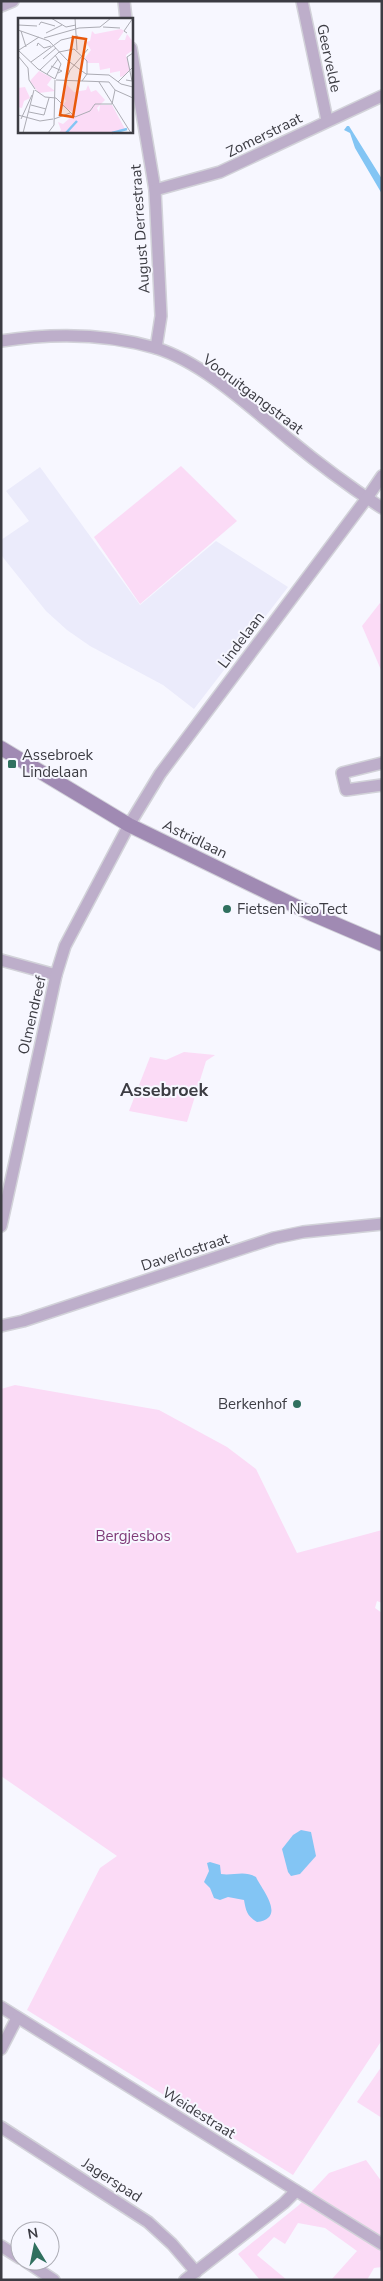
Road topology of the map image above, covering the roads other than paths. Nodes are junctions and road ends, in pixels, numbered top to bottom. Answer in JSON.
{"nodes":[{"id":1,"x":13,"y":1,"type":"edge"},
{"id":2,"x":124,"y":1,"type":"edge"},
{"id":3,"x":302,"y":1,"type":"edge"},
{"id":4,"x":1,"y":6,"type":"edge"},
{"id":5,"x":126,"y":18,"type":"edge"},
{"id":6,"x":132,"y":54,"type":"edge"},
{"id":7,"x":382,"y":96,"type":"edge"},
{"id":8,"x":327,"y":120,"type":"junction"},
{"id":9,"x":154,"y":190,"type":"junction"},
{"id":10,"x":1,"y":341,"type":"edge"},
{"id":11,"x":156,"y":348,"type":"junction"},
{"id":12,"x":382,"y":476,"type":"edge"},
{"id":13,"x":367,"y":498,"type":"junction"},
{"id":14,"x":382,"y":508,"type":"edge"},
{"id":15,"x":1,"y":748,"type":"edge"},
{"id":16,"x":382,"y":763,"type":"edge"},
{"id":17,"x":382,"y":785,"type":"edge"},
{"id":18,"x":129,"y":824,"type":"junction"},
{"id":19,"x":382,"y":944,"type":"edge"},
{"id":20,"x":1,"y":960,"type":"edge"},
{"id":21,"x":56,"y":975,"type":"junction"},
{"id":22,"x":6,"y":1180,"type":"edge"},
{"id":23,"x":382,"y":1224,"type":"edge"},
{"id":24,"x":1,"y":1226,"type":"edge"},
{"id":25,"x":1,"y":1326,"type":"edge"},
{"id":26,"x":1,"y":2008,"type":"edge"},
{"id":27,"x":17,"y":2018,"type":"junction"},
{"id":28,"x":1,"y":2049,"type":"edge"},
{"id":29,"x":1,"y":2127,"type":"edge"},
{"id":30,"x":296,"y":2191,"type":"junction"},
{"id":31,"x":382,"y":2244,"type":"edge"},
{"id":32,"x":40,"y":2271,"type":"edge"},
{"id":33,"x":196,"y":2272,"type":"junction"},
{"id":34,"x":54,"y":2280,"type":"edge"},
{"id":35,"x":185,"y":2280,"type":"edge"}],
"edges":[{"from":1,"to":4,"type":"street"},
{"from":2,"to":5,"type":"street"},
{"from":3,"to":8,"type":"street","name":"Geervelde"},
{"from":6,"to":9,"type":"street","name":"August Derrestraat"},
{"from":7,"to":8,"type":"street","name":"Zomerstraat"},
{"from":8,"to":9,"type":"street","name":"Zomerstraat"},
{"from":9,"to":11,"type":"street","name":"August Derrestraat"},
{"from":10,"to":11,"type":"street","name":"Vooruitgangstraat"},
{"from":11,"to":13,"type":"street","name":"Vooruitgangstraat"},
{"from":12,"to":13,"type":"street","name":"Lindelaan"},
{"from":13,"to":14,"type":"street","name":"Vooruitgangstraat"},
{"from":13,"to":18,"type":"street","name":"Lindelaan"},
{"from":15,"to":18,"type":"main road","name":"Astridlaan"},
{"from":16,"to":17,"type":"street"},
{"from":18,"to":19,"type":"main road","name":"Astridlaan"},
{"from":18,"to":21,"type":"street","name":"Olmendreef"},
{"from":20,"to":21,"type":"street"},
{"from":21,"to":22,"type":"street","name":"Olmendreef"},
{"from":22,"to":24,"type":"street","name":"Olmendreef"},
{"from":23,"to":25,"type":"street","name":"Daverlostraat"},
{"from":26,"to":27,"type":"street","name":"Weidestraat"},
{"from":27,"to":28,"type":"street"},
{"from":27,"to":30,"type":"street","name":"Weidestraat"},
{"from":29,"to":33,"type":"street","name":"Jagerspad"},
{"from":30,"to":31,"type":"street","name":"Weidestraat"},
{"from":30,"to":33,"type":"street"},
{"from":32,"to":34,"type":"street"},
{"from":33,"to":35,"type":"street"}]}
